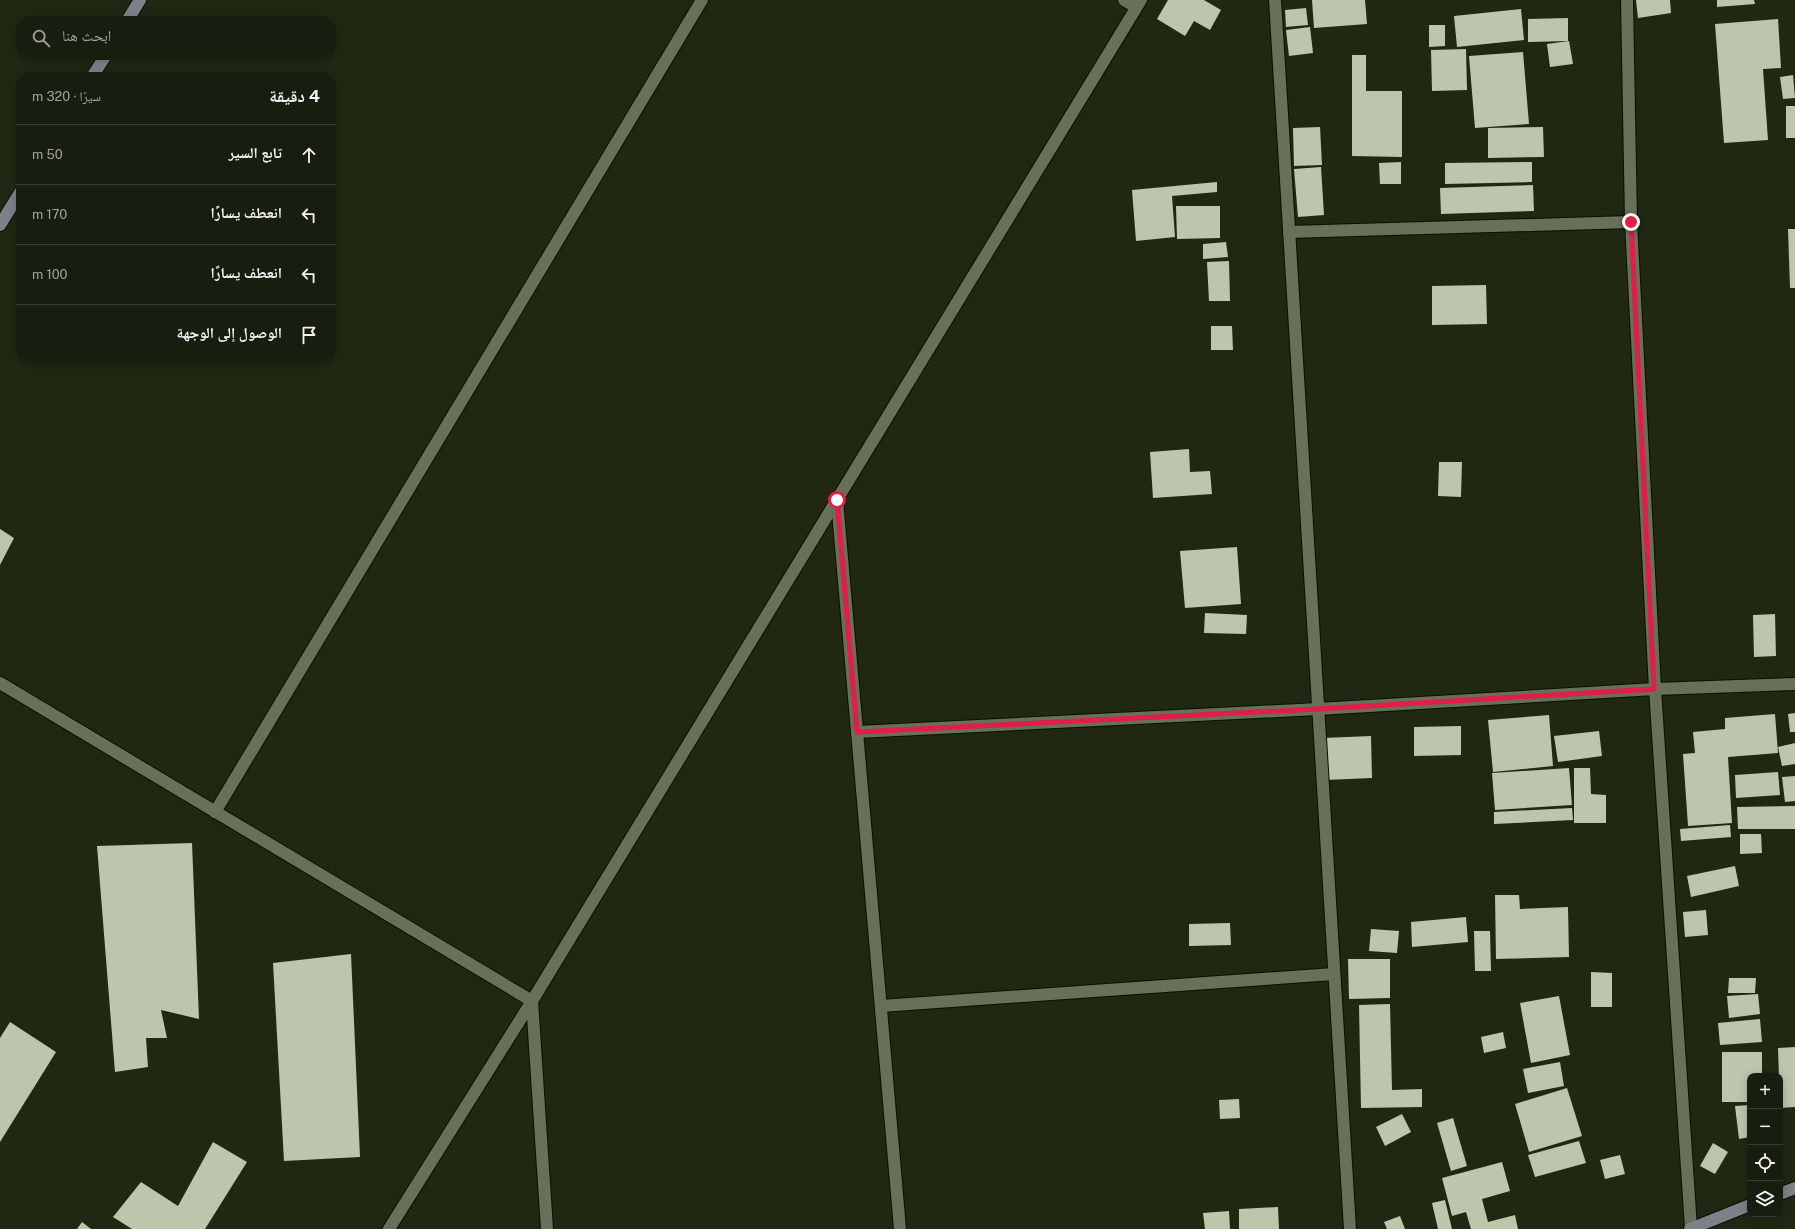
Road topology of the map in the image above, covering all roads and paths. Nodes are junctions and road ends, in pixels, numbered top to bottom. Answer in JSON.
{"nodes":[{"id":1,"x":140,"y":0,"type":"edge"},
{"id":2,"x":702,"y":0,"type":"edge"},
{"id":3,"x":1124,"y":0,"type":"edge"},
{"id":4,"x":1274,"y":0,"type":"edge"},
{"id":5,"x":1627,"y":0,"type":"edge"},
{"id":6,"x":1138,"y":4,"type":"edge"},
{"id":7,"x":130,"y":16,"type":"edge"},
{"id":8,"x":103,"y":60,"type":"edge"},
{"id":9,"x":95,"y":72,"type":"edge"},
{"id":10,"x":16,"y":199,"type":"edge"},
{"id":11,"x":1631,"y":222,"type":"junction"},
{"id":12,"x":0,"y":225,"type":"edge"},
{"id":13,"x":1289,"y":232,"type":"junction"},
{"id":14,"x":837,"y":500,"type":"junction"},
{"id":15,"x":0,"y":683,"type":"edge"},
{"id":16,"x":1795,"y":684,"type":"edge"},
{"id":17,"x":1654,"y":689,"type":"junction"},
{"id":18,"x":1318,"y":709,"type":"junction"},
{"id":19,"x":857,"y":732,"type":"junction"},
{"id":20,"x":215,"y":812,"type":"junction"},
{"id":21,"x":1334,"y":974,"type":"junction"},
{"id":22,"x":532,"y":1001,"type":"junction"},
{"id":23,"x":881,"y":1006,"type":"junction"},
{"id":24,"x":1795,"y":1188,"type":"edge"},
{"id":25,"x":1783,"y":1193,"type":"edge"},
{"id":26,"x":1747,"y":1207,"type":"edge"},
{"id":27,"x":389,"y":1229,"type":"edge"},
{"id":28,"x":547,"y":1229,"type":"edge"},
{"id":29,"x":900,"y":1229,"type":"edge"},
{"id":30,"x":1350,"y":1229,"type":"edge"},
{"id":31,"x":1690,"y":1229,"type":"edge"}],
"edges":[{"from":1,"to":7,"type":"main road"},
{"from":2,"to":20,"type":"street"},
{"from":3,"to":6,"type":"street"},
{"from":4,"to":13,"type":"street"},
{"from":5,"to":11,"type":"street"},
{"from":6,"to":14,"type":"street"},
{"from":8,"to":9,"type":"main road"},
{"from":10,"to":12,"type":"main road"},
{"from":11,"to":13,"type":"street"},
{"from":11,"to":17,"type":"street"},
{"from":13,"to":18,"type":"street"},
{"from":14,"to":19,"type":"street"},
{"from":14,"to":22,"type":"street"},
{"from":15,"to":20,"type":"street"},
{"from":16,"to":17,"type":"street"},
{"from":17,"to":18,"type":"street"},
{"from":17,"to":31,"type":"street"},
{"from":18,"to":19,"type":"street"},
{"from":18,"to":21,"type":"street"},
{"from":19,"to":23,"type":"street"},
{"from":20,"to":22,"type":"street"},
{"from":21,"to":23,"type":"street"},
{"from":21,"to":30,"type":"street"},
{"from":22,"to":27,"type":"street"},
{"from":22,"to":28,"type":"street"},
{"from":23,"to":29,"type":"street"},
{"from":24,"to":25,"type":"main road"},
{"from":26,"to":31,"type":"main road"}]}
